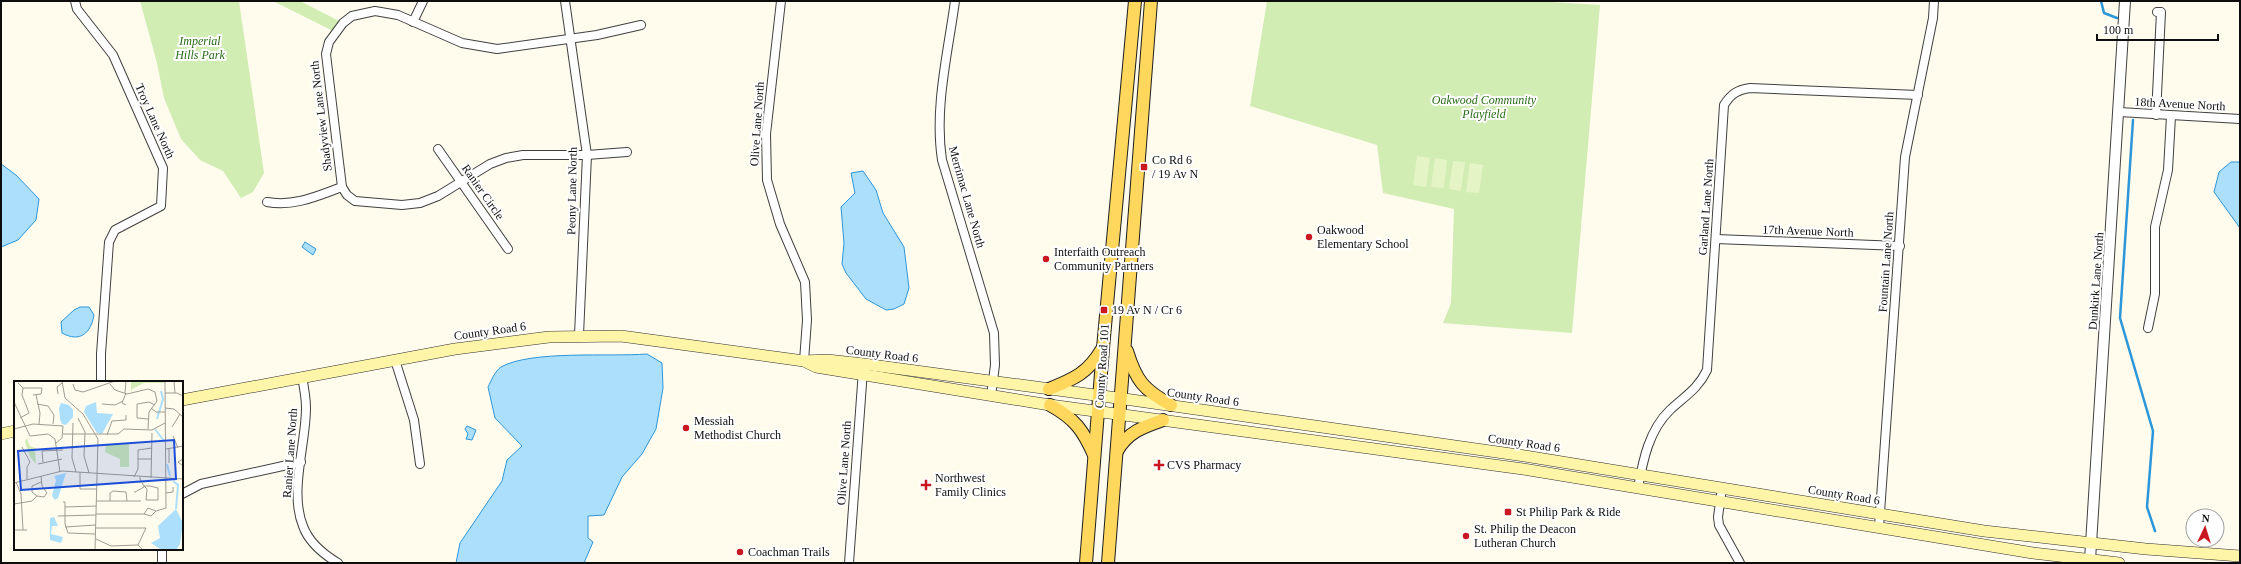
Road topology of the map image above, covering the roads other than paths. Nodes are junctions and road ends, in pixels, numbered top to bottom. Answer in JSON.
{"nodes":[{"id":1,"x":75,"y":1,"type":"edge"},
{"id":2,"x":423,"y":1,"type":"edge"},
{"id":3,"x":565,"y":1,"type":"edge"},
{"id":4,"x":781,"y":1,"type":"edge"},
{"id":5,"x":955,"y":1,"type":"edge"},
{"id":6,"x":1135,"y":1,"type":"edge"},
{"id":7,"x":1152,"y":1,"type":"edge"},
{"id":8,"x":1934,"y":1,"type":"edge"},
{"id":9,"x":2125,"y":1,"type":"edge"},
{"id":10,"x":2157,"y":12,"type":"dead end"},
{"id":11,"x":413,"y":22,"type":"junction"},
{"id":12,"x":641,"y":24,"type":"dead end"},
{"id":13,"x":570,"y":40,"type":"junction"},
{"id":14,"x":1918,"y":95,"type":"junction"},
{"id":15,"x":2119,"y":112,"type":"junction"},
{"id":16,"x":2156,"y":115,"type":"junction"},
{"id":17,"x":2171,"y":116,"type":"junction"},
{"id":18,"x":2240,"y":120,"type":"edge"},
{"id":19,"x":438,"y":149,"type":"dead end"},
{"id":20,"x":627,"y":152,"type":"dead end"},
{"id":21,"x":587,"y":155,"type":"junction"},
{"id":22,"x":460,"y":182,"type":"junction"},
{"id":23,"x":342,"y":187,"type":"junction"},
{"id":24,"x":268,"y":202,"type":"dead end"},
{"id":25,"x":1716,"y":239,"type":"junction"},
{"id":26,"x":1900,"y":246,"type":"junction"},
{"id":27,"x":508,"y":249,"type":"dead end"},
{"id":28,"x":2148,"y":328,"type":"dead end"},
{"id":29,"x":579,"y":335,"type":"junction"},
{"id":30,"x":1125,"y":347,"type":"junction"},
{"id":31,"x":1103,"y":348,"type":"junction"},
{"id":32,"x":395,"y":360,"type":"junction"},
{"id":33,"x":804,"y":361,"type":"junction"},
{"id":34,"x":864,"y":364,"type":"junction"},
{"id":35,"x":862,"y":376,"type":"junction"},
{"id":36,"x":302,"y":377,"type":"junction"},
{"id":37,"x":101,"y":381,"type":"edge"},
{"id":38,"x":993,"y":381,"type":"junction"},
{"id":39,"x":1049,"y":389,"type":"junction"},
{"id":40,"x":1100,"y":395,"type":"junction"},
{"id":41,"x":991,"y":396,"type":"junction"},
{"id":42,"x":1120,"y":398,"type":"junction"},
{"id":43,"x":183,"y":400,"type":"edge"},
{"id":44,"x":1050,"y":405,"type":"junction"},
{"id":45,"x":1171,"y":405,"type":"junction"},
{"id":46,"x":1099,"y":412,"type":"junction"},
{"id":47,"x":1119,"y":414,"type":"junction"},
{"id":48,"x":1163,"y":420,"type":"junction"},
{"id":49,"x":14,"y":431,"type":"edge"},
{"id":50,"x":1,"y":434,"type":"edge"},
{"id":51,"x":1116,"y":452,"type":"junction"},
{"id":52,"x":1095,"y":457,"type":"junction"},
{"id":53,"x":301,"y":462,"type":"junction"},
{"id":54,"x":420,"y":464,"type":"dead end"},
{"id":55,"x":1640,"y":475,"type":"junction"},
{"id":56,"x":1638,"y":488,"type":"junction"},
{"id":57,"x":1722,"y":488,"type":"junction"},
{"id":58,"x":183,"y":493,"type":"edge"},
{"id":59,"x":1720,"y":502,"type":"junction"},
{"id":60,"x":1880,"y":514,"type":"junction"},
{"id":61,"x":1879,"y":528,"type":"junction"},
{"id":62,"x":2092,"y":544,"type":"junction"},
{"id":63,"x":162,"y":550,"type":"edge"},
{"id":64,"x":2240,"y":556,"type":"edge"},
{"id":65,"x":2090,"y":562,"type":"edge"},
{"id":66,"x":162,"y":563,"type":"edge"},
{"id":67,"x":338,"y":563,"type":"edge"},
{"id":68,"x":848,"y":563,"type":"edge"},
{"id":69,"x":1086,"y":563,"type":"edge"},
{"id":70,"x":1108,"y":563,"type":"edge"},
{"id":71,"x":1740,"y":563,"type":"edge"},
{"id":72,"x":2119,"y":563,"type":"edge"}],
"edges":[{"from":1,"to":37,"type":"street","name":"Troy Lane North"},
{"from":2,"to":11,"type":"street"},
{"from":3,"to":13,"type":"street","name":"Peony Lane North"},
{"from":4,"to":33,"type":"street","name":"Olive Lane North"},
{"from":5,"to":38,"type":"street","name":"Merrimac Lane North"},
{"from":6,"to":31,"type":"main road","name":"County Road 101"},
{"from":7,"to":30,"type":"main road","name":"County Road 101"},
{"from":8,"to":14,"type":"street","name":"Fountain Lane North"},
{"from":9,"to":15,"type":"street","name":"Dunkirk Lane North"},
{"from":10,"to":16,"type":"street"},
{"from":11,"to":13,"type":"street"},
{"from":11,"to":23,"type":"street","name":"Shadyview Lane North"},
{"from":12,"to":13,"type":"street"},
{"from":13,"to":21,"type":"street","name":"Peony Lane North"},
{"from":14,"to":25,"type":"street","name":"Garland Lane North"},
{"from":14,"to":26,"type":"street","name":"Fountain Lane North"},
{"from":15,"to":16,"type":"street","name":"18th Avenue North"},
{"from":15,"to":62,"type":"street","name":"Dunkirk Lane North"},
{"from":16,"to":17,"type":"street","name":"18th Avenue North"},
{"from":17,"to":18,"type":"street","name":"18th Avenue North"},
{"from":17,"to":28,"type":"street"},
{"from":19,"to":22,"type":"street","name":"Ranier Circle"},
{"from":20,"to":21,"type":"street"},
{"from":21,"to":22,"type":"street"},
{"from":21,"to":29,"type":"street","name":"Peony Lane North"},
{"from":22,"to":23,"type":"street"},
{"from":22,"to":27,"type":"street","name":"Ranier Circle"},
{"from":23,"to":24,"type":"street"},
{"from":25,"to":26,"type":"street","name":"17th Avenue North"},
{"from":25,"to":55,"type":"street","name":"Garland Lane North"},
{"from":26,"to":60,"type":"street","name":"Fountain Lane North"},
{"from":29,"to":32,"type":"main road","name":"County Road 6"},
{"from":29,"to":33,"type":"main road","name":"County Road 6"},
{"from":30,"to":42,"type":"main road","name":"County Road 101"},
{"from":30,"to":45,"type":"main road"},
{"from":31,"to":39,"type":"main road"},
{"from":31,"to":40,"type":"main road","name":"County Road 101"},
{"from":32,"to":36,"type":"main road","name":"County Road 6"},
{"from":32,"to":54,"type":"street"},
{"from":33,"to":34,"type":"main road","name":"County Road 6"},
{"from":33,"to":35,"type":"main road","name":"County Road 6"},
{"from":34,"to":35,"type":"street","name":"Olive Lane North"},
{"from":34,"to":38,"type":"main road","name":"County Road 6"},
{"from":35,"to":41,"type":"main road","name":"County Road 6"},
{"from":35,"to":68,"type":"street","name":"Olive Lane North"},
{"from":36,"to":43,"type":"main road","name":"County Road 6"},
{"from":36,"to":53,"type":"street","name":"Ranier Lane North"},
{"from":38,"to":39,"type":"main road","name":"County Road 6"},
{"from":38,"to":41,"type":"street","name":"Merrimac Lane North"},
{"from":39,"to":40,"type":"main road","name":"County Road 6"},
{"from":40,"to":42,"type":"main road","name":"County Road 6"},
{"from":40,"to":46,"type":"main road","name":"County Road 101"},
{"from":41,"to":44,"type":"main road","name":"County Road 6"},
{"from":42,"to":45,"type":"main road","name":"County Road 6"},
{"from":42,"to":47,"type":"main road","name":"County Road 101"},
{"from":44,"to":46,"type":"main road","name":"County Road 6"},
{"from":44,"to":52,"type":"main road"},
{"from":45,"to":55,"type":"main road","name":"County Road 6"},
{"from":46,"to":47,"type":"main road","name":"County Road 6"},
{"from":46,"to":52,"type":"main road","name":"County Road 101"},
{"from":47,"to":48,"type":"main road","name":"County Road 6"},
{"from":47,"to":51,"type":"main road","name":"County Road 101"},
{"from":48,"to":51,"type":"main road"},
{"from":48,"to":56,"type":"main road","name":"County Road 6"},
{"from":49,"to":50,"type":"main road"},
{"from":51,"to":70,"type":"main road","name":"County Road 101"},
{"from":52,"to":69,"type":"main road","name":"County Road 101"},
{"from":53,"to":58,"type":"street"},
{"from":53,"to":67,"type":"street","name":"Ranier Lane North"},
{"from":55,"to":56,"type":"street","name":"Garland Lane North"},
{"from":55,"to":57,"type":"main road","name":"County Road 6"},
{"from":56,"to":59,"type":"main road","name":"County Road 6"},
{"from":57,"to":59,"type":"street"},
{"from":57,"to":60,"type":"main road","name":"County Road 6"},
{"from":59,"to":61,"type":"main road","name":"County Road 6"},
{"from":59,"to":71,"type":"street"},
{"from":60,"to":61,"type":"street","name":"Fountain Lane North"},
{"from":60,"to":62,"type":"main road","name":"County Road 6"},
{"from":61,"to":65,"type":"main road","name":"County Road 6"},
{"from":62,"to":64,"type":"main road","name":"County Road 6"},
{"from":62,"to":65,"type":"street","name":"Dunkirk Lane North"},
{"from":63,"to":66,"type":"street"},
{"from":65,"to":72,"type":"main road","name":"County Road 6"}]}
